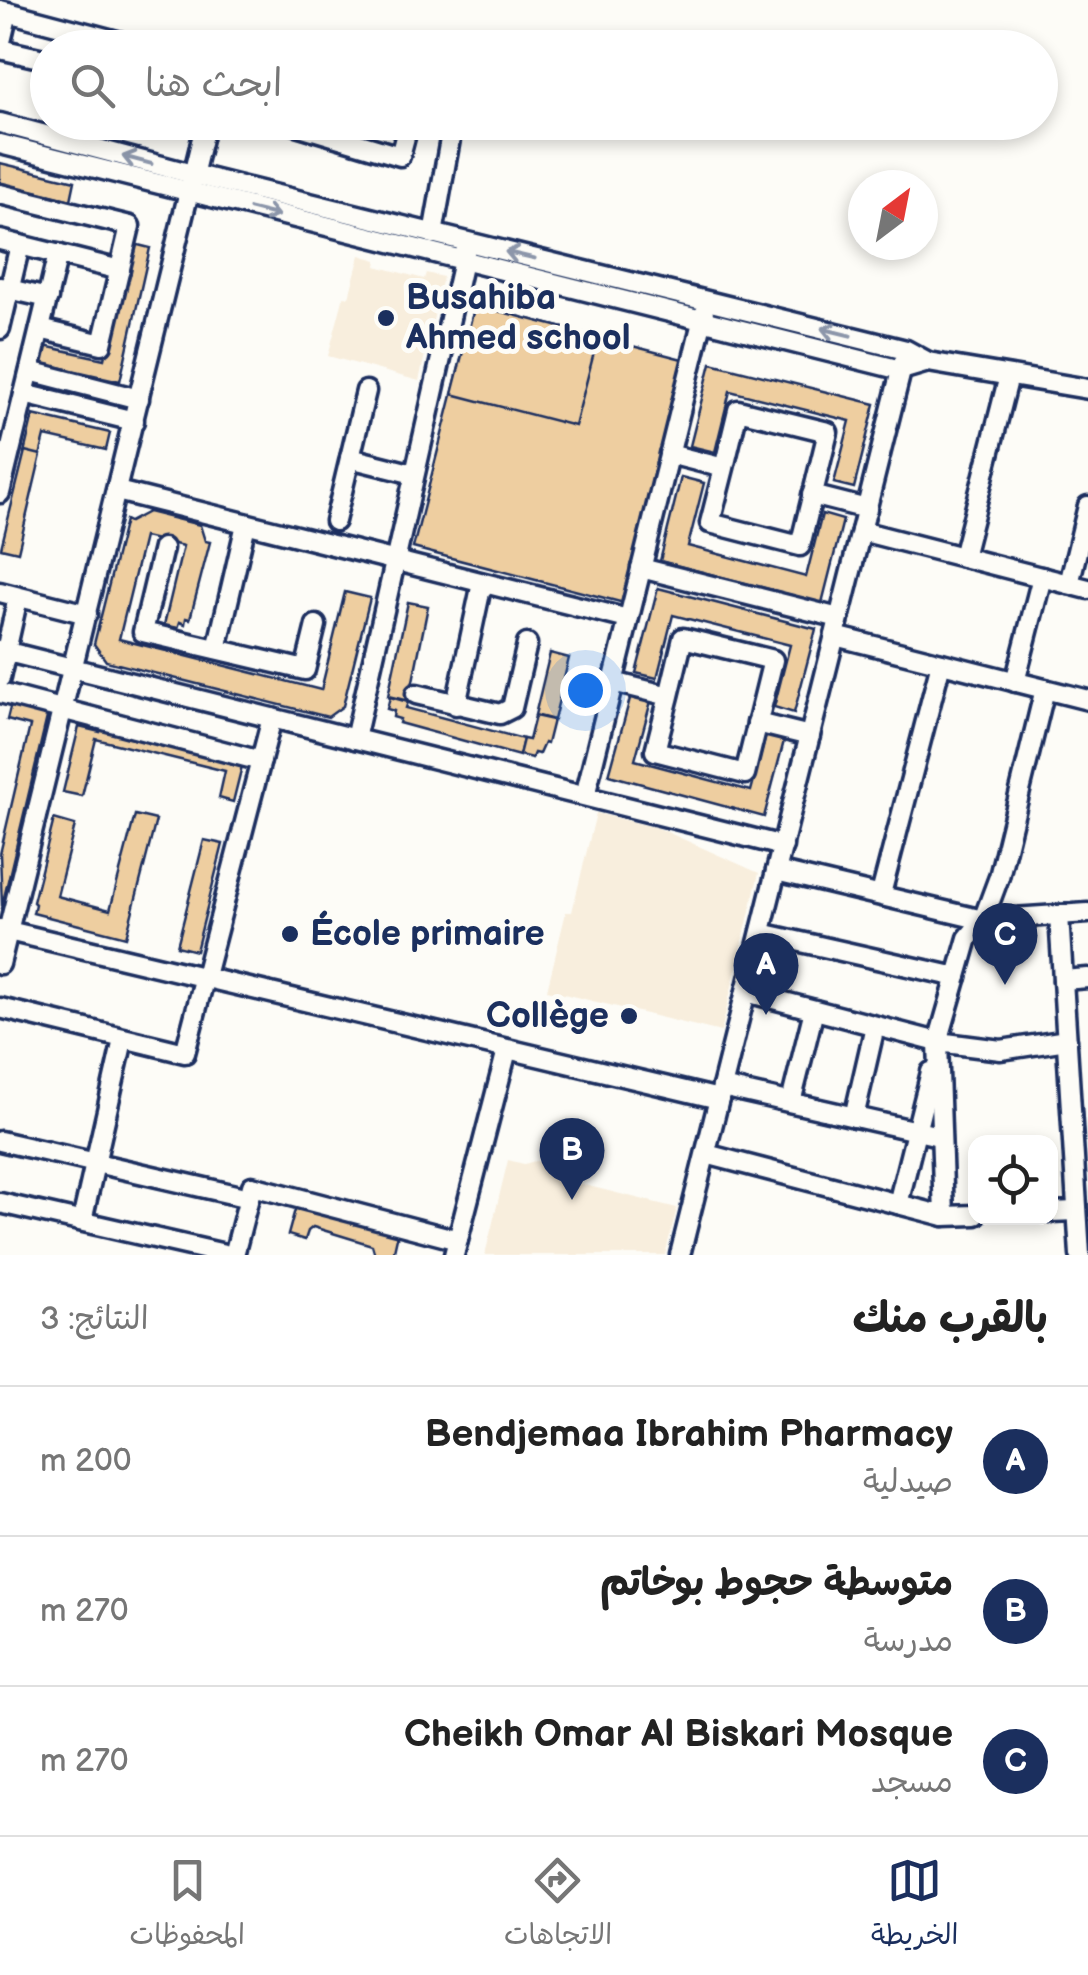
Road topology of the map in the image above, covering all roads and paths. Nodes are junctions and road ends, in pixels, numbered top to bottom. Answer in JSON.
{"nodes":[{"id":1,"x":4,"y":11,"type":"edge"},
{"id":2,"x":76,"y":30,"type":"edge"},
{"id":3,"x":0,"y":47,"type":"edge"},
{"id":4,"x":30,"y":55,"type":"edge"},
{"id":5,"x":0,"y":123,"type":"edge"},
{"id":6,"x":30,"y":133,"type":"edge"},
{"id":7,"x":54,"y":140,"type":"edge"},
{"id":8,"x":202,"y":140,"type":"edge"},
{"id":9,"x":346,"y":140,"type":"edge"},
{"id":10,"x":404,"y":140,"type":"edge"},
{"id":11,"x":450,"y":140,"type":"edge"},
{"id":12,"x":0,"y":144,"type":"edge"},
{"id":13,"x":192,"y":184,"type":"junction"},
{"id":14,"x":0,"y":194,"type":"edge"},
{"id":15,"x":433,"y":234,"type":"junction"},
{"id":16,"x":0,"y":240,"type":"edge"},
{"id":17,"x":467,"y":242,"type":"junction"},
{"id":18,"x":20,"y":245,"type":"junction"},
{"id":19,"x":58,"y":254,"type":"junction"},
{"id":20,"x":462,"y":262,"type":"junction"},
{"id":21,"x":120,"y":270,"type":"junction"},
{"id":22,"x":5,"y":288,"type":"edge"},
{"id":23,"x":48,"y":298,"type":"junction"},
{"id":24,"x":708,"y":299,"type":"junction"},
{"id":25,"x":702,"y":322,"type":"junction"},
{"id":26,"x":0,"y":329,"type":"edge"},
{"id":27,"x":40,"y":329,"type":"junction"},
{"id":28,"x":906,"y":350,"type":"junction"},
{"id":29,"x":928,"y":362,"type":"junction"},
{"id":30,"x":901,"y":370,"type":"junction"},
{"id":31,"x":30,"y":372,"type":"junction"},
{"id":32,"x":1008,"y":376,"type":"junction"},
{"id":33,"x":1088,"y":388,"type":"edge"},
{"id":34,"x":366,"y":391,"type":"dead end"},
{"id":35,"x":24,"y":394,"type":"junction"},
{"id":36,"x":139,"y":398,"type":"junction"},
{"id":37,"x":0,"y":410,"type":"edge"},
{"id":38,"x":19,"y":414,"type":"junction"},
{"id":39,"x":134,"y":420,"type":"junction"},
{"id":40,"x":669,"y":454,"type":"junction"},
{"id":41,"x":350,"y":458,"type":"junction"},
{"id":42,"x":724,"y":468,"type":"junction"},
{"id":43,"x":414,"y":474,"type":"junction"},
{"id":44,"x":117,"y":491,"type":"junction"},
{"id":45,"x":0,"y":493,"type":"edge"},
{"id":46,"x":812,"y":495,"type":"junction"},
{"id":47,"x":1088,"y":506,"type":"edge"},
{"id":48,"x":866,"y":509,"type":"junction"},
{"id":49,"x":335,"y":521,"type":"dead end"},
{"id":50,"x":246,"y":524,"type":"junction"},
{"id":51,"x":861,"y":531,"type":"junction"},
{"id":52,"x":163,"y":548,"type":"dead end"},
{"id":53,"x":963,"y":557,"type":"junction"},
{"id":54,"x":394,"y":561,"type":"junction"},
{"id":55,"x":641,"y":568,"type":"junction"},
{"id":56,"x":1042,"y":577,"type":"junction"},
{"id":57,"x":482,"y":582,"type":"junction"},
{"id":58,"x":1068,"y":584,"type":"junction"},
{"id":59,"x":1088,"y":589,"type":"edge"},
{"id":60,"x":9,"y":594,"type":"edge"},
{"id":61,"x":87,"y":614,"type":"junction"},
{"id":62,"x":628,"y":619,"type":"junction"},
{"id":63,"x":316,"y":625,"type":"dead end"},
{"id":64,"x":837,"y":627,"type":"junction"},
{"id":65,"x":527,"y":644,"type":"dead end"},
{"id":66,"x":216,"y":649,"type":"junction"},
{"id":67,"x":3,"y":651,"type":"edge"},
{"id":68,"x":941,"y":663,"type":"junction"},
{"id":69,"x":74,"y":668,"type":"junction"},
{"id":70,"x":0,"y":678,"type":"edge"},
{"id":71,"x":612,"y":682,"type":"junction"},
{"id":72,"x":1015,"y":682,"type":"junction"},
{"id":73,"x":1045,"y":689,"type":"junction"},
{"id":74,"x":0,"y":693,"type":"edge"},
{"id":75,"x":416,"y":694,"type":"dead end"},
{"id":76,"x":669,"y":696,"type":"junction"},
{"id":77,"x":1088,"y":700,"type":"edge"},
{"id":78,"x":456,"y":704,"type":"junction"},
{"id":79,"x":64,"y":708,"type":"junction"},
{"id":80,"x":272,"y":718,"type":"junction"},
{"id":81,"x":757,"y":723,"type":"junction"},
{"id":82,"x":810,"y":736,"type":"junction"},
{"id":83,"x":355,"y":739,"type":"junction"},
{"id":84,"x":261,"y":762,"type":"junction"},
{"id":85,"x":585,"y":796,"type":"junction"},
{"id":86,"x":783,"y":846,"type":"junction"},
{"id":87,"x":776,"y":871,"type":"junction"},
{"id":88,"x":881,"y":894,"type":"junction"},
{"id":89,"x":1088,"y":913,"type":"edge"},
{"id":90,"x":1059,"y":915,"type":"junction"},
{"id":91,"x":983,"y":920,"type":"junction"},
{"id":92,"x":5,"y":930,"type":"edge"},
{"id":93,"x":761,"y":933,"type":"junction"},
{"id":94,"x":0,"y":964,"type":"edge"},
{"id":95,"x":957,"y":977,"type":"junction"},
{"id":96,"x":205,"y":978,"type":"junction"},
{"id":97,"x":1088,"y":978,"type":"edge"},
{"id":98,"x":1063,"y":980,"type":"junction"},
{"id":99,"x":746,"y":992,"type":"junction"},
{"id":100,"x":0,"y":1008,"type":"edge"},
{"id":101,"x":814,"y":1010,"type":"junction"},
{"id":102,"x":875,"y":1026,"type":"junction"},
{"id":103,"x":1067,"y":1040,"type":"junction"},
{"id":104,"x":938,"y":1042,"type":"junction"},
{"id":105,"x":122,"y":1044,"type":"dead end"},
{"id":106,"x":508,"y":1050,"type":"junction"},
{"id":107,"x":721,"y":1093,"type":"junction"},
{"id":108,"x":791,"y":1102,"type":"junction"},
{"id":109,"x":854,"y":1116,"type":"junction"},
{"id":110,"x":918,"y":1131,"type":"junction"},
{"id":111,"x":939,"y":1136,"type":"junction"},
{"id":112,"x":1080,"y":1136,"type":"edge"},
{"id":113,"x":0,"y":1141,"type":"edge"},
{"id":114,"x":706,"y":1154,"type":"junction"},
{"id":115,"x":95,"y":1162,"type":"junction"},
{"id":116,"x":249,"y":1198,"type":"junction"},
{"id":117,"x":0,"y":1202,"type":"edge"},
{"id":118,"x":898,"y":1204,"type":"junction"},
{"id":119,"x":968,"y":1215,"type":"edge"},
{"id":120,"x":944,"y":1216,"type":"junction"},
{"id":121,"x":1081,"y":1216,"type":"edge"},
{"id":122,"x":82,"y":1220,"type":"junction"},
{"id":123,"x":456,"y":1248,"type":"edge"},
{"id":124,"x":231,"y":1255,"type":"edge"},
{"id":125,"x":680,"y":1255,"type":"edge"},
{"id":126,"x":1080,"y":1255,"type":"edge"}],
"edges":[{"from":1,"to":2,"type":"street"},
{"from":1,"to":3,"type":"street"},
{"from":3,"to":4,"type":"street"},
{"from":6,"to":5,"type":"street","one_way":true},
{"from":13,"to":7,"type":"street","one_way":true},
{"from":8,"to":13,"type":"street"},
{"from":9,"to":10,"type":"street"},
{"from":11,"to":15,"type":"street"},
{"from":12,"to":13,"type":"street"},
{"from":13,"to":15,"type":"street"},
{"from":13,"to":20,"type":"street","one_way":true},
{"from":13,"to":36,"type":"street"},
{"from":14,"to":21,"type":"street"},
{"from":15,"to":17,"type":"street"},
{"from":16,"to":18,"type":"street"},
{"from":17,"to":20,"type":"street"},
{"from":24,"to":17,"type":"street","one_way":true},
{"from":18,"to":19,"type":"street"},
{"from":18,"to":22,"type":"street"},
{"from":19,"to":21,"type":"street"},
{"from":19,"to":23,"type":"street"},
{"from":20,"to":25,"type":"street"},
{"from":20,"to":43,"type":"street"},
{"from":21,"to":27,"type":"street"},
{"from":22,"to":23,"type":"street"},
{"from":22,"to":26,"type":"street"},
{"from":23,"to":27,"type":"street"},
{"from":24,"to":25,"type":"street"},
{"from":28,"to":24,"type":"street","one_way":true},
{"from":25,"to":30,"type":"street"},
{"from":25,"to":40,"type":"street"},
{"from":27,"to":31,"type":"street"},
{"from":28,"to":29,"type":"street"},
{"from":28,"to":30,"type":"street"},
{"from":29,"to":30,"type":"street"},
{"from":29,"to":32,"type":"street"},
{"from":30,"to":48,"type":"street"},
{"from":31,"to":35,"type":"street"},
{"from":31,"to":36,"type":"street"},
{"from":32,"to":33,"type":"street"},
{"from":32,"to":53,"type":"street"},
{"from":34,"to":41,"type":"street"},
{"from":35,"to":38,"type":"street"},
{"from":35,"to":39,"type":"street"},
{"from":36,"to":39,"type":"street"},
{"from":37,"to":38,"type":"street"},
{"from":38,"to":45,"type":"street"},
{"from":39,"to":44,"type":"street"},
{"from":40,"to":42,"type":"street"},
{"from":40,"to":55,"type":"street"},
{"from":41,"to":43,"type":"street"},
{"from":41,"to":49,"type":"street"},
{"from":42,"to":46,"type":"street"},
{"from":42,"to":46,"type":"street"},
{"from":43,"to":54,"type":"street"},
{"from":44,"to":50,"type":"street"},
{"from":44,"to":61,"type":"street"},
{"from":46,"to":48,"type":"street"},
{"from":47,"to":58,"type":"street"},
{"from":48,"to":51,"type":"street"},
{"from":50,"to":54,"type":"street"},
{"from":50,"to":66,"type":"street"},
{"from":51,"to":53,"type":"street"},
{"from":51,"to":64,"type":"street"},
{"from":52,"to":66,"type":"street"},
{"from":53,"to":56,"type":"street"},
{"from":54,"to":57,"type":"street"},
{"from":54,"to":83,"type":"street"},
{"from":55,"to":62,"type":"street"},
{"from":55,"to":64,"type":"street"},
{"from":56,"to":58,"type":"street"},
{"from":56,"to":72,"type":"street"},
{"from":57,"to":62,"type":"street"},
{"from":57,"to":78,"type":"street"},
{"from":58,"to":59,"type":"street"},
{"from":60,"to":61,"type":"street"},
{"from":60,"to":67,"type":"street"},
{"from":61,"to":69,"type":"street"},
{"from":62,"to":71,"type":"street"},
{"from":63,"to":66,"type":"street"},
{"from":64,"to":68,"type":"street"},
{"from":64,"to":82,"type":"street"},
{"from":65,"to":78,"type":"street"},
{"from":67,"to":69,"type":"street"},
{"from":67,"to":70,"type":"street"},
{"from":68,"to":72,"type":"street"},
{"from":68,"to":88,"type":"street"},
{"from":69,"to":79,"type":"street"},
{"from":69,"to":80,"type":"street"},
{"from":71,"to":76,"type":"street"},
{"from":71,"to":85,"type":"street"},
{"from":72,"to":73,"type":"street"},
{"from":73,"to":77,"type":"street"},
{"from":73,"to":91,"type":"street"},
{"from":74,"to":79,"type":"street"},
{"from":75,"to":78,"type":"street"},
{"from":76,"to":81,"type":"street"},
{"from":76,"to":81,"type":"street"},
{"from":79,"to":84,"type":"street"},
{"from":79,"to":92,"type":"street"},
{"from":80,"to":83,"type":"street"},
{"from":80,"to":84,"type":"street"},
{"from":81,"to":82,"type":"street"},
{"from":82,"to":86,"type":"street"},
{"from":83,"to":85,"type":"street"},
{"from":84,"to":96,"type":"street"},
{"from":85,"to":86,"type":"street"},
{"from":86,"to":87,"type":"street"},
{"from":87,"to":88,"type":"street"},
{"from":87,"to":93,"type":"street"},
{"from":88,"to":91,"type":"street"},
{"from":89,"to":90,"type":"street"},
{"from":90,"to":91,"type":"street"},
{"from":90,"to":98,"type":"street"},
{"from":91,"to":95,"type":"street"},
{"from":92,"to":94,"type":"street"},
{"from":92,"to":96,"type":"street"},
{"from":93,"to":95,"type":"street"},
{"from":93,"to":99,"type":"street"},
{"from":95,"to":104,"type":"street"},
{"from":96,"to":100,"type":"street"},
{"from":96,"to":106,"type":"street"},
{"from":97,"to":98,"type":"street"},
{"from":98,"to":103,"type":"street"},
{"from":99,"to":101,"type":"street"},
{"from":99,"to":107,"type":"street"},
{"from":101,"to":102,"type":"street"},
{"from":101,"to":108,"type":"street"},
{"from":102,"to":104,"type":"street"},
{"from":102,"to":109,"type":"street"},
{"from":103,"to":104,"type":"street"},
{"from":103,"to":112,"type":"street"},
{"from":104,"to":110,"type":"street"},
{"from":104,"to":111,"type":"street"},
{"from":105,"to":115,"type":"street"},
{"from":106,"to":107,"type":"street"},
{"from":106,"to":123,"type":"street"},
{"from":107,"to":108,"type":"street"},
{"from":107,"to":114,"type":"street"},
{"from":108,"to":109,"type":"street"},
{"from":109,"to":110,"type":"street"},
{"from":110,"to":111,"type":"street"},
{"from":110,"to":118,"type":"street"},
{"from":111,"to":120,"type":"street"},
{"from":112,"to":121,"type":"street"},
{"from":113,"to":115,"type":"street"},
{"from":114,"to":118,"type":"street"},
{"from":114,"to":125,"type":"street"},
{"from":115,"to":116,"type":"street"},
{"from":115,"to":122,"type":"street"},
{"from":116,"to":123,"type":"street"},
{"from":116,"to":124,"type":"street"},
{"from":117,"to":122,"type":"street"},
{"from":118,"to":120,"type":"street"},
{"from":119,"to":120,"type":"street"},
{"from":121,"to":126,"type":"street"},
{"from":122,"to":124,"type":"street"}]}
